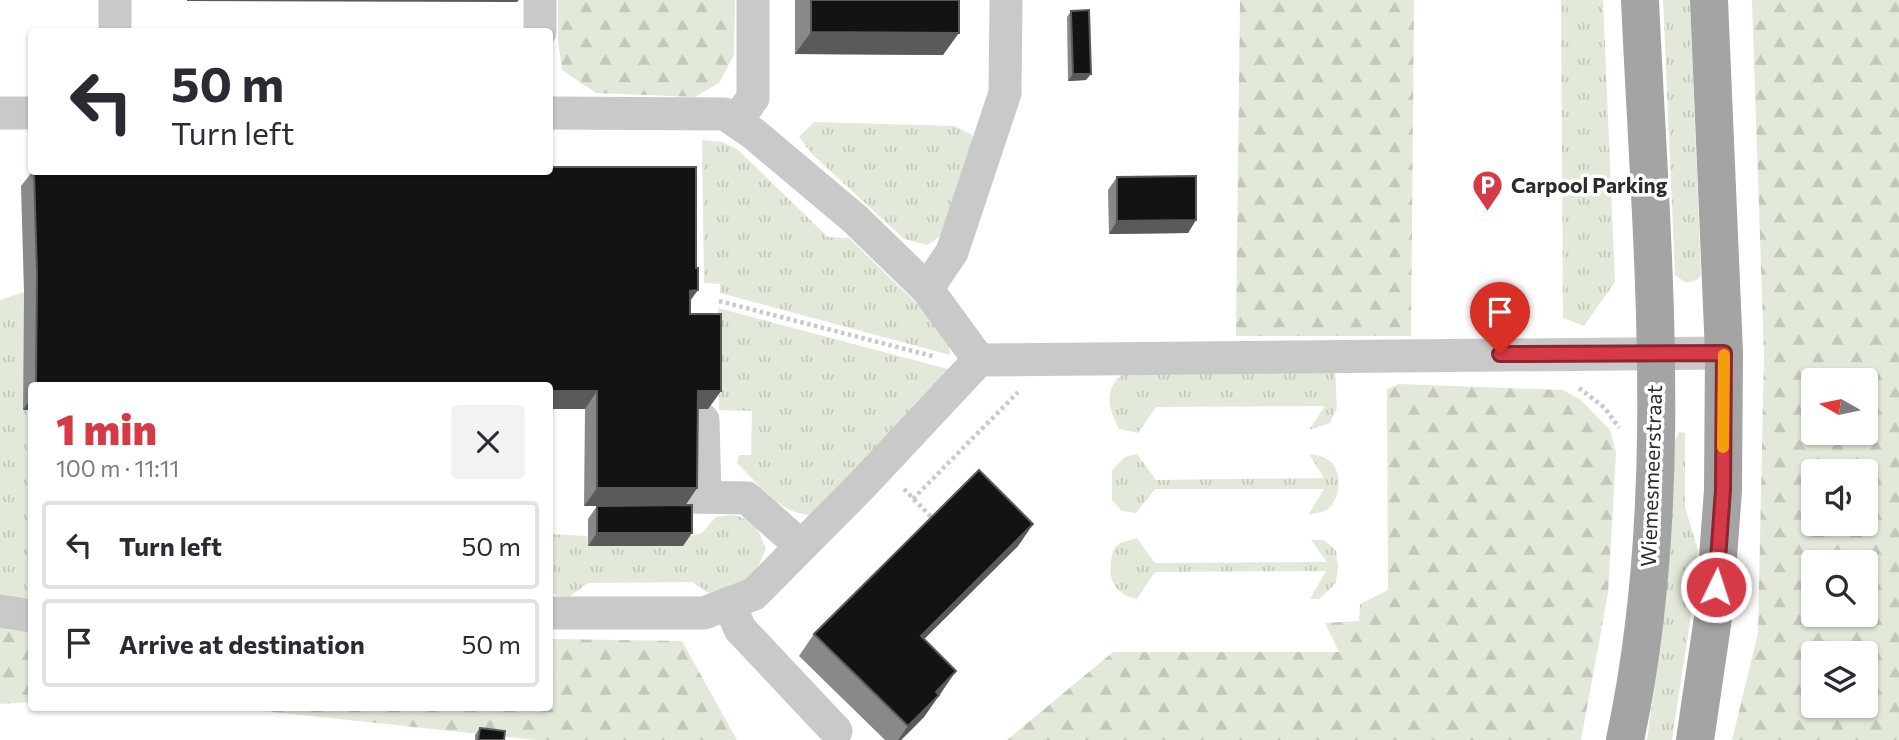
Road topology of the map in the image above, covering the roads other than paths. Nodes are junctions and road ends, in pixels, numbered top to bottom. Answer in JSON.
{"nodes":[{"id":1,"x":115,"y":0,"type":"edge"},
{"id":2,"x":540,"y":0,"type":"edge"},
{"id":3,"x":753,"y":0,"type":"edge"},
{"id":4,"x":1006,"y":0,"type":"edge"},
{"id":5,"x":1640,"y":0,"type":"edge"},
{"id":6,"x":1709,"y":0,"type":"edge"},
{"id":7,"x":115,"y":28,"type":"edge"},
{"id":8,"x":540,"y":28,"type":"edge"},
{"id":9,"x":0,"y":113,"type":"edge"},
{"id":10,"x":28,"y":113,"type":"edge"},
{"id":11,"x":553,"y":113,"type":"edge"},
{"id":12,"x":736,"y":121,"type":"junction"},
{"id":13,"x":927,"y":289,"type":"junction"},
{"id":14,"x":1724,"y":353,"type":"junction"},
{"id":15,"x":1656,"y":354,"type":"junction"},
{"id":16,"x":976,"y":363,"type":"junction"},
{"id":17,"x":703,"y":420,"type":"dead end"},
{"id":18,"x":801,"y":546,"type":"junction"},
{"id":19,"x":729,"y":603,"type":"junction"},
{"id":20,"x":0,"y":611,"type":"edge"},
{"id":21,"x":28,"y":614,"type":"edge"},
{"id":22,"x":553,"y":614,"type":"edge"},
{"id":23,"x":836,"y":732,"type":"dead end"},
{"id":24,"x":1625,"y":740,"type":"edge"},
{"id":25,"x":1695,"y":740,"type":"edge"}],
"edges":[{"from":1,"to":7,"type":"lane"},
{"from":2,"to":8,"type":"lane"},
{"from":3,"to":12,"type":"lane"},
{"from":4,"to":13,"type":"lane"},
{"from":5,"to":15,"type":"main road","name":"Wiemesmeerstraat"},
{"from":6,"to":14,"type":"main road"},
{"from":9,"to":10,"type":"lane"},
{"from":11,"to":12,"type":"lane"},
{"from":12,"to":13,"type":"lane"},
{"from":13,"to":16,"type":"lane"},
{"from":14,"to":15,"type":"lane"},
{"from":14,"to":25,"type":"main road"},
{"from":15,"to":16,"type":"lane"},
{"from":15,"to":24,"type":"main road","name":"Wiemesmeerstraat"},
{"from":16,"to":18,"type":"lane"},
{"from":17,"to":18,"type":"lane"},
{"from":18,"to":19,"type":"lane"},
{"from":19,"to":22,"type":"lane"},
{"from":19,"to":23,"type":"lane"},
{"from":20,"to":21,"type":"lane"}]}
